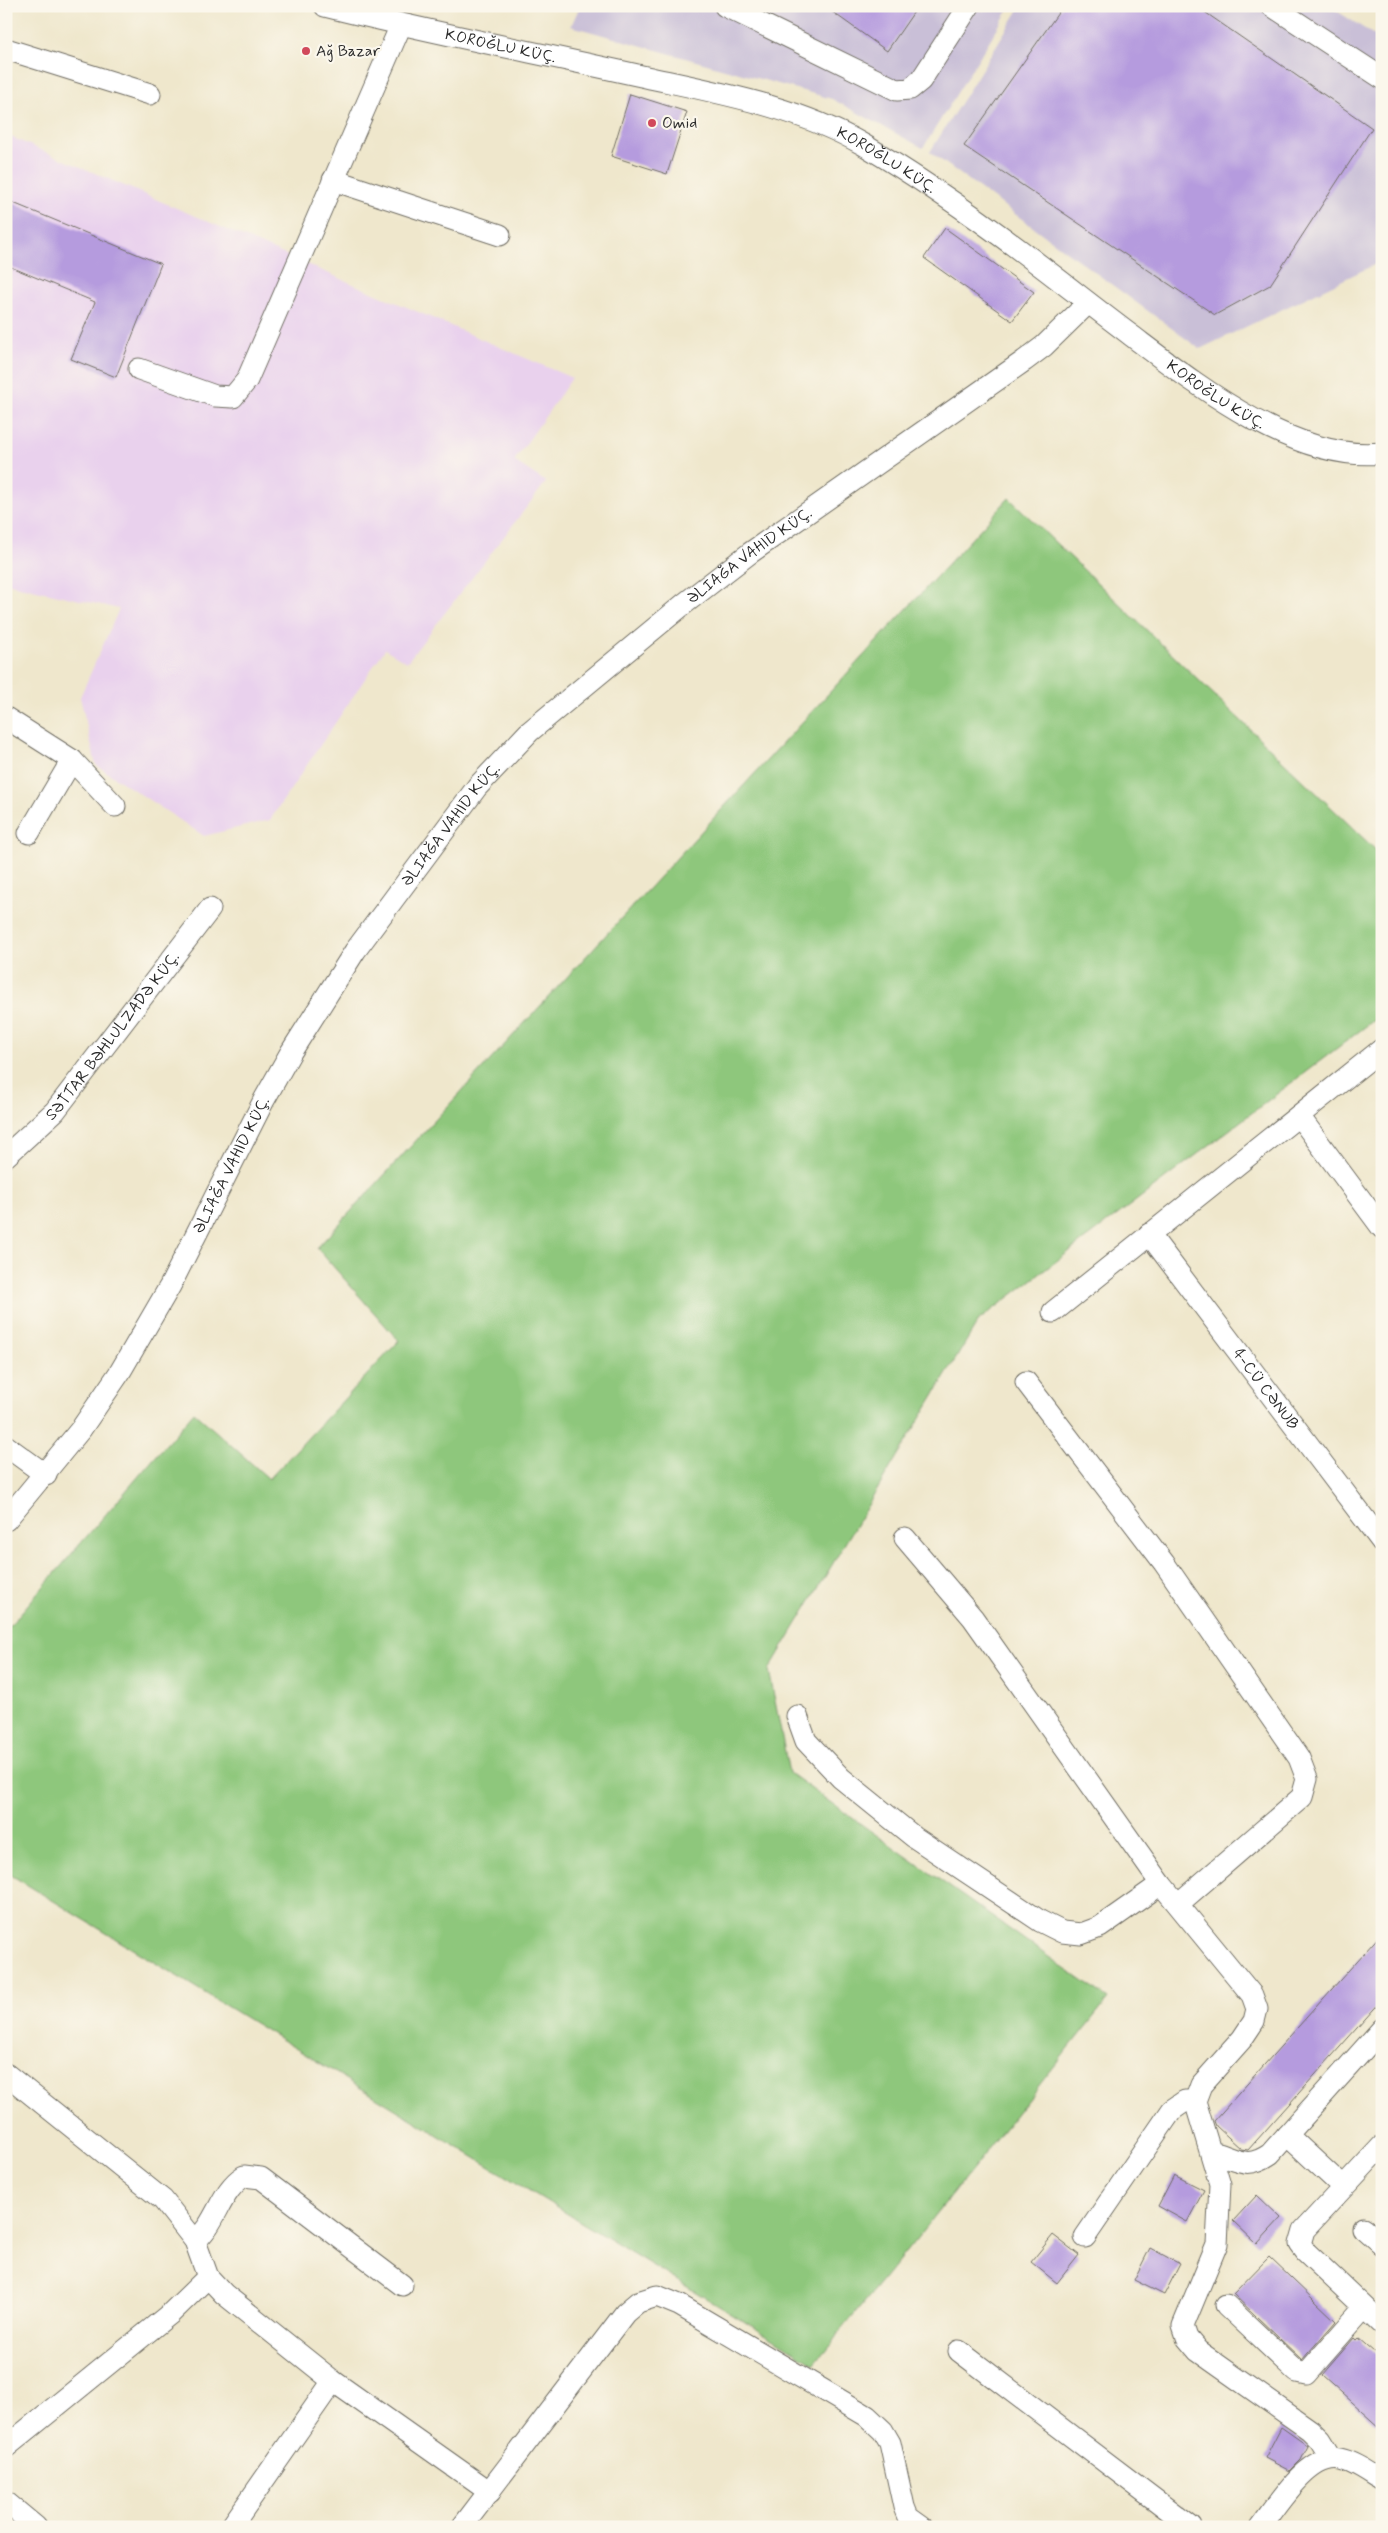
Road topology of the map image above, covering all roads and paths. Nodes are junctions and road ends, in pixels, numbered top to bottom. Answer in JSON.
{"nodes":[{"id":1,"x":325,"y":6,"type":"edge"},
{"id":2,"x":725,"y":6,"type":"edge"},
{"id":3,"x":970,"y":6,"type":"edge"},
{"id":4,"x":1272,"y":6,"type":"edge"},
{"id":5,"x":401,"y":25,"type":"junction"},
{"id":6,"x":6,"y":49,"type":"edge"},
{"id":7,"x":1382,"y":78,"type":"edge"},
{"id":8,"x":150,"y":94,"type":"dead end"},
{"id":9,"x":333,"y":180,"type":"junction"},
{"id":10,"x":500,"y":235,"type":"dead end"},
{"id":11,"x":1088,"y":303,"type":"junction"},
{"id":12,"x":139,"y":369,"type":"dead end"},
{"id":13,"x":1382,"y":453,"type":"edge"},
{"id":14,"x":6,"y":718,"type":"edge"},
{"id":15,"x":72,"y":760,"type":"junction"},
{"id":16,"x":115,"y":806,"type":"dead end"},
{"id":17,"x":30,"y":833,"type":"dead end"},
{"id":18,"x":210,"y":909,"type":"dead end"},
{"id":19,"x":1382,"y":1049,"type":"edge"},
{"id":20,"x":1299,"y":1116,"type":"junction"},
{"id":21,"x":6,"y":1156,"type":"edge"},
{"id":22,"x":1382,"y":1228,"type":"edge"},
{"id":23,"x":1149,"y":1234,"type":"junction"},
{"id":24,"x":1053,"y":1312,"type":"dead end"},
{"id":25,"x":1026,"y":1382,"type":"dead end"},
{"id":26,"x":6,"y":1446,"type":"edge"},
{"id":27,"x":46,"y":1475,"type":"junction"},
{"id":28,"x":6,"y":1520,"type":"edge"},
{"id":29,"x":905,"y":1538,"type":"dead end"},
{"id":30,"x":1382,"y":1542,"type":"edge"},
{"id":31,"x":797,"y":1716,"type":"dead end"},
{"id":32,"x":1161,"y":1884,"type":"junction"},
{"id":33,"x":1178,"y":1904,"type":"junction"},
{"id":34,"x":1382,"y":2029,"type":"edge"},
{"id":35,"x":6,"y":2074,"type":"edge"},
{"id":36,"x":1195,"y":2101,"type":"junction"},
{"id":37,"x":1287,"y":2136,"type":"junction"},
{"id":38,"x":1382,"y":2146,"type":"edge"},
{"id":39,"x":1219,"y":2154,"type":"dead end"},
{"id":40,"x":1343,"y":2187,"type":"junction"},
{"id":41,"x":1363,"y":2228,"type":"dead end"},
{"id":42,"x":1085,"y":2237,"type":"dead end"},
{"id":43,"x":195,"y":2241,"type":"junction"},
{"id":44,"x":1382,"y":2245,"type":"edge"},
{"id":45,"x":208,"y":2276,"type":"junction"},
{"id":46,"x":402,"y":2285,"type":"dead end"},
{"id":47,"x":1226,"y":2306,"type":"dead end"},
{"id":48,"x":1364,"y":2308,"type":"junction"},
{"id":49,"x":1382,"y":2324,"type":"edge"},
{"id":50,"x":959,"y":2351,"type":"dead end"},
{"id":51,"x":333,"y":2382,"type":"junction"},
{"id":52,"x":6,"y":2447,"type":"edge"},
{"id":53,"x":1331,"y":2458,"type":"junction"},
{"id":54,"x":1382,"y":2481,"type":"edge"},
{"id":55,"x":490,"y":2492,"type":"junction"},
{"id":56,"x":6,"y":2502,"type":"edge"},
{"id":57,"x":36,"y":2527,"type":"edge"},
{"id":58,"x":231,"y":2527,"type":"edge"},
{"id":59,"x":462,"y":2527,"type":"edge"},
{"id":60,"x":922,"y":2527,"type":"edge"},
{"id":61,"x":1191,"y":2527,"type":"edge"},
{"id":62,"x":1261,"y":2527,"type":"edge"}],
"edges":[{"from":1,"to":5,"type":"street","name":"KOROĞLU KÜÇ."},
{"from":2,"to":3,"type":"street"},
{"from":4,"to":7,"type":"street"},
{"from":5,"to":9,"type":"street"},
{"from":5,"to":11,"type":"street","name":"KOROĞLU KÜÇ."},
{"from":6,"to":8,"type":"street"},
{"from":9,"to":10,"type":"street"},
{"from":9,"to":12,"type":"street"},
{"from":11,"to":13,"type":"street","name":"KOROĞLU KÜÇ."},
{"from":11,"to":27,"type":"street","name":"ƏLIAĞA VAHID KÜÇ."},
{"from":14,"to":15,"type":"street"},
{"from":15,"to":16,"type":"street"},
{"from":15,"to":17,"type":"street"},
{"from":18,"to":21,"type":"street","name":"SƏTTAR BƏHLULZADƏ KÜÇ."},
{"from":19,"to":20,"type":"street"},
{"from":20,"to":22,"type":"street"},
{"from":20,"to":23,"type":"street"},
{"from":23,"to":24,"type":"street"},
{"from":23,"to":30,"type":"street","name":"4-CÜ CƏNUB"},
{"from":25,"to":33,"type":"street"},
{"from":26,"to":27,"type":"street"},
{"from":27,"to":28,"type":"street","name":"ƏLIAĞA VAHID KÜÇ."},
{"from":29,"to":32,"type":"street"},
{"from":31,"to":32,"type":"street"},
{"from":32,"to":33,"type":"street"},
{"from":33,"to":36,"type":"street"},
{"from":34,"to":37,"type":"street"},
{"from":35,"to":43,"type":"street"},
{"from":36,"to":42,"type":"street"},
{"from":36,"to":53,"type":"street"},
{"from":37,"to":39,"type":"street"},
{"from":37,"to":40,"type":"street"},
{"from":38,"to":40,"type":"street"},
{"from":40,"to":48,"type":"street"},
{"from":41,"to":44,"type":"street"},
{"from":43,"to":45,"type":"street"},
{"from":43,"to":46,"type":"street"},
{"from":45,"to":51,"type":"street"},
{"from":45,"to":52,"type":"street"},
{"from":47,"to":48,"type":"street"},
{"from":48,"to":49,"type":"street"},
{"from":50,"to":61,"type":"street"},
{"from":51,"to":55,"type":"street"},
{"from":51,"to":58,"type":"street"},
{"from":53,"to":54,"type":"street"},
{"from":53,"to":62,"type":"street"},
{"from":55,"to":59,"type":"street"},
{"from":55,"to":60,"type":"street"},
{"from":56,"to":57,"type":"street"}]}
